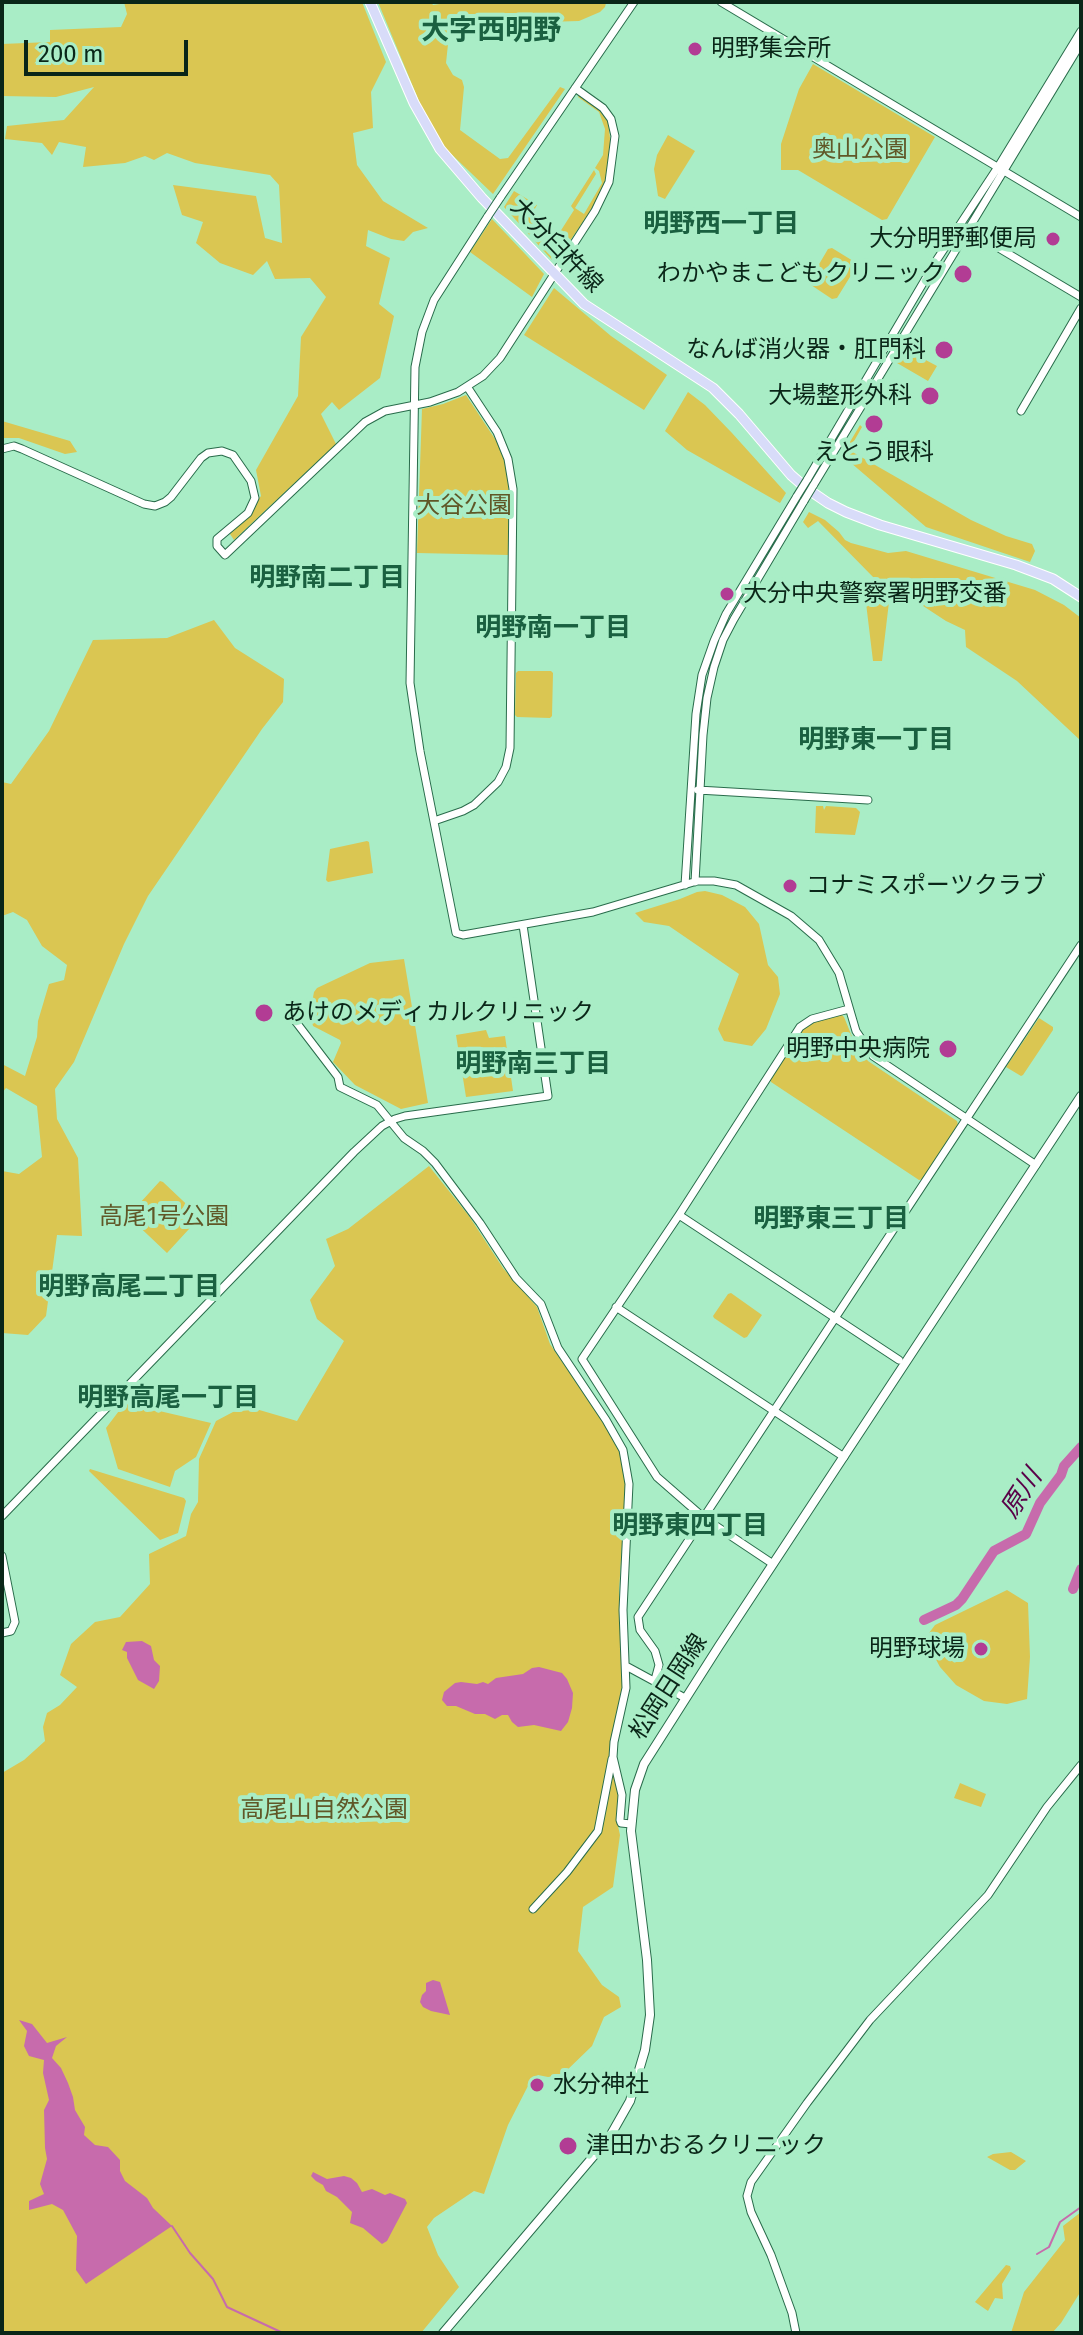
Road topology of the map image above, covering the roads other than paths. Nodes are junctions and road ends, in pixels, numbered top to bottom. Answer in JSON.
{"nodes":[{"id":1,"x":370,"y":2,"type":"edge"},
{"id":2,"x":634,"y":2,"type":"edge"},
{"id":3,"x":721,"y":2,"type":"edge"},
{"id":4,"x":1081,"y":31,"type":"edge"},
{"id":5,"x":1081,"y":43,"type":"edge"},
{"id":6,"x":575,"y":88,"type":"junction"},
{"id":7,"x":1001,"y":169,"type":"junction"},
{"id":8,"x":1081,"y":217,"type":"edge"},
{"id":9,"x":960,"y":225,"type":"junction"},
{"id":10,"x":968,"y":230,"type":"junction"},
{"id":11,"x":553,"y":274,"type":"junction"},
{"id":12,"x":1081,"y":297,"type":"edge"},
{"id":13,"x":1081,"y":308,"type":"edge"},
{"id":14,"x":468,"y":388,"type":"junction"},
{"id":15,"x":415,"y":405,"type":"junction"},
{"id":16,"x":1021,"y":411,"type":"dead end"},
{"id":17,"x":2,"y":449,"type":"edge"},
{"id":18,"x":810,"y":483,"type":"junction"},
{"id":19,"x":1081,"y":597,"type":"edge"},
{"id":20,"x":696,"y":790,"type":"junction"},
{"id":21,"x":868,"y":800,"type":"dead end"},
{"id":22,"x":434,"y":821,"type":"junction"},
{"id":23,"x":695,"y":882,"type":"junction"},
{"id":24,"x":685,"y":885,"type":"junction"},
{"id":25,"x":523,"y":925,"type":"junction"},
{"id":26,"x":1081,"y":945,"type":"edge"},
{"id":27,"x":849,"y":1009,"type":"junction"},
{"id":28,"x":296,"y":1022,"type":"dead end"},
{"id":29,"x":1081,"y":1096,"type":"edge"},
{"id":30,"x":966,"y":1119,"type":"junction"},
{"id":31,"x":391,"y":1121,"type":"junction"},
{"id":32,"x":1036,"y":1165,"type":"junction"},
{"id":33,"x":679,"y":1215,"type":"junction"},
{"id":34,"x":616,"y":1307,"type":"junction"},
{"id":35,"x":836,"y":1318,"type":"junction"},
{"id":36,"x":899,"y":1360,"type":"dead end"},
{"id":37,"x":774,"y":1411,"type":"junction"},
{"id":38,"x":844,"y":1457,"type":"junction"},
{"id":39,"x":2,"y":1516,"type":"edge"},
{"id":40,"x":704,"y":1518,"type":"junction"},
{"id":41,"x":2,"y":1556,"type":"edge"},
{"id":42,"x":773,"y":1564,"type":"junction"},
{"id":43,"x":2,"y":1633,"type":"edge"},
{"id":44,"x":626,"y":1666,"type":"junction"},
{"id":45,"x":655,"y":1680,"type":"junction"},
{"id":46,"x":685,"y":1698,"type":"junction"},
{"id":47,"x":613,"y":1757,"type":"junction"},
{"id":48,"x":1081,"y":1765,"type":"edge"},
{"id":49,"x":631,"y":1824,"type":"junction"},
{"id":50,"x":533,"y":1909,"type":"dead end"},
{"id":51,"x":443,"y":2333,"type":"edge"},
{"id":52,"x":796,"y":2333,"type":"edge"}],
"edges":[{"from":1,"to":11,"type":"main road","name":"大分臼杵線"},
{"from":2,"to":6,"type":"street"},
{"from":3,"to":7,"type":"street"},
{"from":4,"to":7,"type":"street"},
{"from":5,"to":7,"type":"street"},
{"from":6,"to":11,"type":"street"},
{"from":6,"to":15,"type":"street","bridge":true},
{"from":7,"to":8,"type":"street"},
{"from":7,"to":9,"type":"street"},
{"from":7,"to":10,"type":"street"},
{"from":9,"to":10,"type":"street"},
{"from":9,"to":18,"type":"street"},
{"from":10,"to":12,"type":"street"},
{"from":10,"to":18,"type":"street"},
{"from":11,"to":14,"type":"street"},
{"from":11,"to":19,"type":"main road","name":"大分臼杵線"},
{"from":13,"to":16,"type":"street"},
{"from":14,"to":15,"type":"street"},
{"from":14,"to":22,"type":"street"},
{"from":15,"to":17,"type":"street"},
{"from":15,"to":22,"type":"street"},
{"from":18,"to":20,"type":"street","bridge":true},
{"from":20,"to":21,"type":"street"},
{"from":20,"to":23,"type":"street"},
{"from":20,"to":24,"type":"street"},
{"from":22,"to":25,"type":"street"},
{"from":23,"to":24,"type":"street"},
{"from":23,"to":27,"type":"street"},
{"from":24,"to":25,"type":"street"},
{"from":25,"to":31,"type":"street"},
{"from":26,"to":30,"type":"street"},
{"from":27,"to":30,"type":"street"},
{"from":27,"to":33,"type":"street"},
{"from":28,"to":31,"type":"street"},
{"from":29,"to":32,"type":"main road","name":"松岡日岡線"},
{"from":30,"to":32,"type":"street"},
{"from":30,"to":35,"type":"street"},
{"from":31,"to":39,"type":"street"},
{"from":31,"to":44,"type":"street"},
{"from":32,"to":38,"type":"main road","name":"松岡日岡線"},
{"from":33,"to":34,"type":"street"},
{"from":33,"to":35,"type":"street"},
{"from":34,"to":37,"type":"street"},
{"from":34,"to":40,"type":"street"},
{"from":35,"to":36,"type":"street"},
{"from":35,"to":37,"type":"street"},
{"from":37,"to":38,"type":"street"},
{"from":37,"to":40,"type":"street"},
{"from":38,"to":42,"type":"main road","name":"松岡日岡線"},
{"from":40,"to":42,"type":"street"},
{"from":40,"to":45,"type":"street"},
{"from":41,"to":43,"type":"street"},
{"from":42,"to":46,"type":"main road","name":"松岡日岡線"},
{"from":44,"to":45,"type":"street"},
{"from":44,"to":47,"type":"street"},
{"from":45,"to":46,"type":"street"},
{"from":46,"to":49,"type":"main road","name":"松岡日岡線"},
{"from":47,"to":49,"type":"street"},
{"from":47,"to":50,"type":"street"},
{"from":48,"to":52,"type":"street"},
{"from":49,"to":51,"type":"main road","name":"松岡日岡線"}]}
